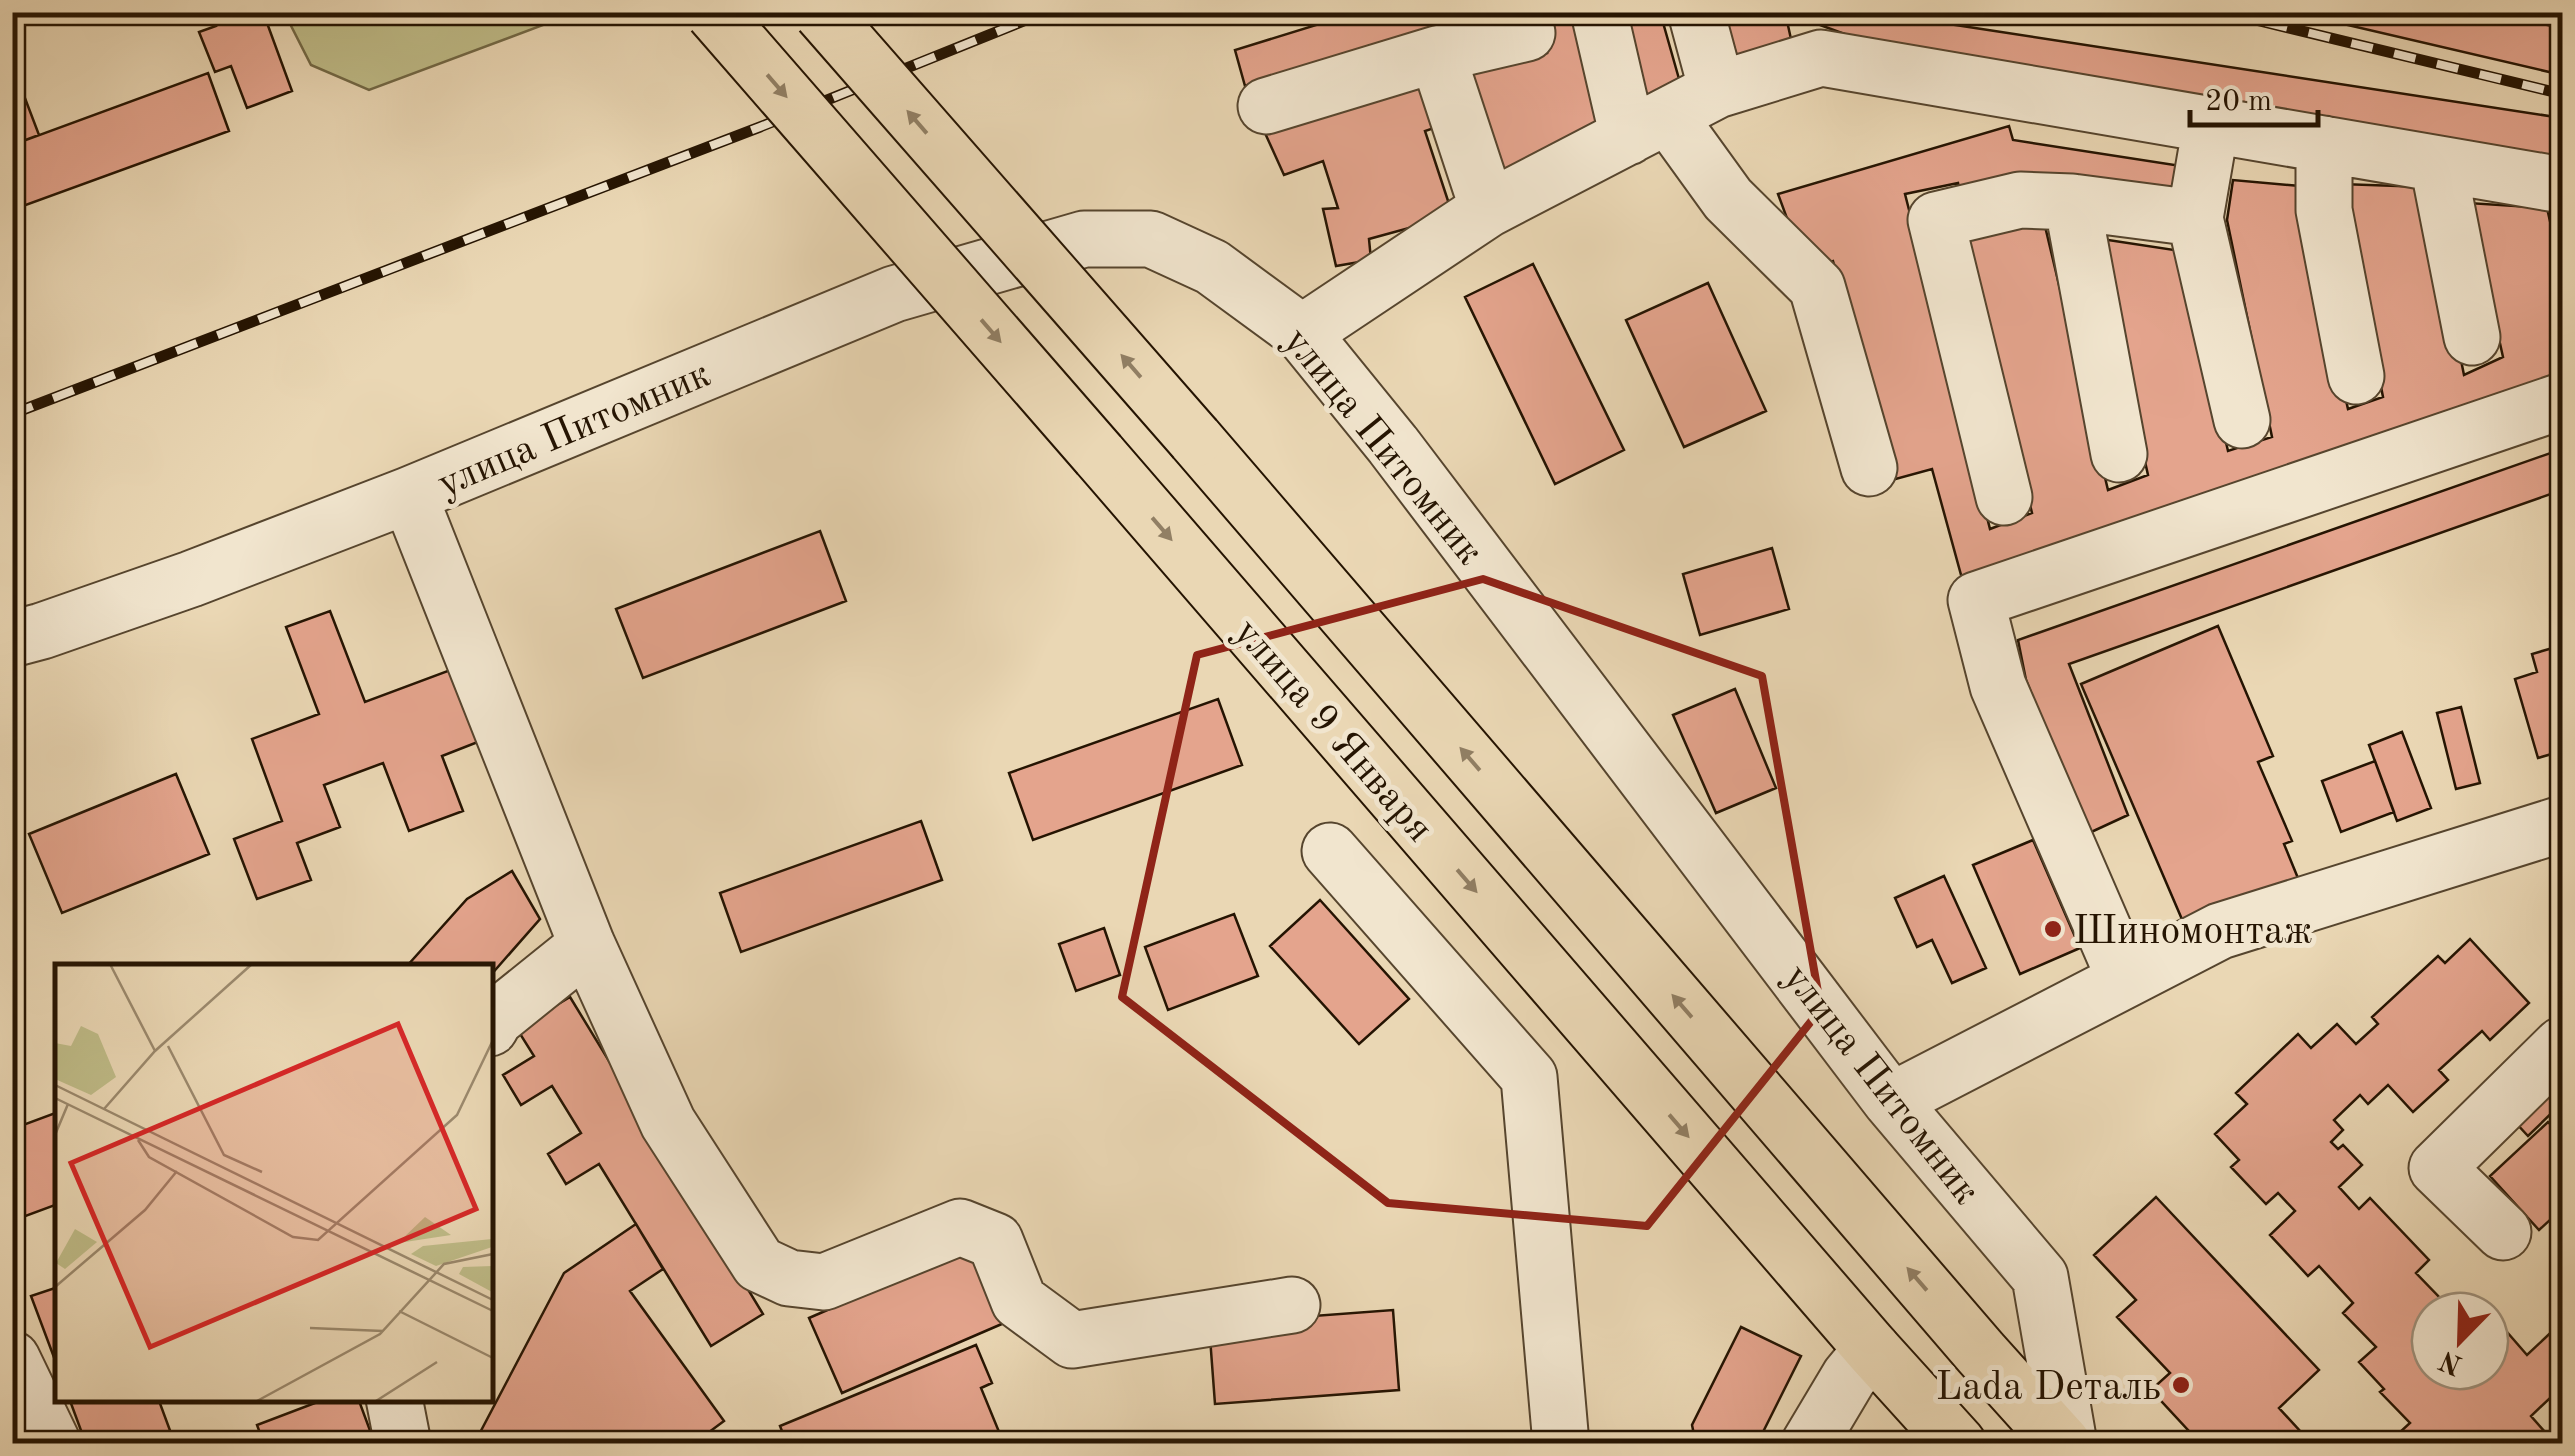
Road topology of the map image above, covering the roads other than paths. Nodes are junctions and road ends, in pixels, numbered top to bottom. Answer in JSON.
{"nodes":[{"id":1,"x":713,"y":12,"type":"edge"},
{"id":2,"x":821,"y":12,"type":"edge"},
{"id":3,"x":1599,"y":12,"type":"edge"},
{"id":4,"x":1696,"y":12,"type":"edge"},
{"id":5,"x":1527,"y":33,"type":"dead end"},
{"id":6,"x":1437,"y":54,"type":"junction"},
{"id":7,"x":1718,"y":90,"type":"junction"},
{"id":8,"x":1266,"y":106,"type":"dead end"},
{"id":9,"x":2212,"y":125,"type":"junction"},
{"id":10,"x":1648,"y":126,"type":"junction"},
{"id":11,"x":2324,"y":144,"type":"junction"},
{"id":12,"x":2438,"y":164,"type":"junction"},
{"id":13,"x":2562,"y":188,"type":"edge"},
{"id":14,"x":2072,"y":202,"type":"junction"},
{"id":15,"x":1488,"y":209,"type":"junction"},
{"id":16,"x":2195,"y":218,"type":"junction"},
{"id":17,"x":1302,"y":333,"type":"junction"},
{"id":18,"x":2472,"y":337,"type":"dead end"},
{"id":19,"x":2356,"y":376,"type":"dead end"},
{"id":20,"x":2562,"y":401,"type":"edge"},
{"id":21,"x":2242,"y":420,"type":"dead end"},
{"id":22,"x":2118,"y":454,"type":"dead end"},
{"id":23,"x":1869,"y":468,"type":"dead end"},
{"id":24,"x":409,"y":495,"type":"junction"},
{"id":25,"x":2004,"y":497,"type":"dead end"},
{"id":26,"x":12,"y":638,"type":"edge"},
{"id":27,"x":2562,"y":825,"type":"edge"},
{"id":28,"x":1330,"y":852,"type":"dead end"},
{"id":29,"x":588,"y":945,"type":"junction"},
{"id":30,"x":2125,"y":978,"type":"junction"},
{"id":31,"x":492,"y":1025,"type":"edge"},
{"id":32,"x":2562,"y":1044,"type":"edge"},
{"id":33,"x":1892,"y":1100,"type":"junction"},
{"id":34,"x":2502,"y":1232,"type":"dead end"},
{"id":35,"x":1292,"y":1305,"type":"dead end"},
{"id":36,"x":1872,"y":1349,"type":"junction"},
{"id":37,"x":12,"y":1359,"type":"edge"},
{"id":38,"x":395,"y":1401,"type":"edge"},
{"id":39,"x":1919,"y":1420,"type":"edge"},
{"id":40,"x":52,"y":1444,"type":"edge"},
{"id":41,"x":403,"y":1444,"type":"edge"},
{"id":42,"x":1561,"y":1444,"type":"edge"},
{"id":43,"x":1808,"y":1444,"type":"edge"},
{"id":44,"x":1958,"y":1444,"type":"edge"},
{"id":45,"x":2066,"y":1444,"type":"edge"}],
"edges":[{"from":1,"to":36,"type":"main road","name":"улица 9 Января","one_way":true,"bridge":true},
{"from":45,"to":2,"type":"main road","name":"улица 9 Января","one_way":true,"bridge":true},
{"from":3,"to":10,"type":"street"},
{"from":4,"to":7,"type":"street"},
{"from":5,"to":6,"type":"street"},
{"from":6,"to":8,"type":"street"},
{"from":6,"to":15,"type":"street"},
{"from":7,"to":9,"type":"street"},
{"from":7,"to":10,"type":"street"},
{"from":9,"to":11,"type":"street"},
{"from":9,"to":16,"type":"street"},
{"from":10,"to":15,"type":"street"},
{"from":10,"to":23,"type":"street"},
{"from":11,"to":12,"type":"street"},
{"from":11,"to":19,"type":"street"},
{"from":12,"to":13,"type":"street"},
{"from":12,"to":18,"type":"street"},
{"from":14,"to":16,"type":"street"},
{"from":14,"to":22,"type":"street"},
{"from":14,"to":25,"type":"street"},
{"from":15,"to":17,"type":"street"},
{"from":16,"to":21,"type":"street"},
{"from":17,"to":24,"type":"street","name":"улица Питомник"},
{"from":17,"to":33,"type":"street","name":"улица Питомник"},
{"from":20,"to":30,"type":"street"},
{"from":24,"to":26,"type":"street","name":"улица Питомник"},
{"from":24,"to":29,"type":"street"},
{"from":27,"to":30,"type":"street"},
{"from":28,"to":42,"type":"street"},
{"from":29,"to":31,"type":"street"},
{"from":29,"to":35,"type":"street"},
{"from":30,"to":33,"type":"street"},
{"from":32,"to":34,"type":"street"},
{"from":33,"to":45,"type":"street","name":"улица Питомник"},
{"from":36,"to":39,"type":"main road","name":"улица 9 Января"},
{"from":36,"to":43,"type":"street"},
{"from":37,"to":40,"type":"street"},
{"from":38,"to":41,"type":"street"},
{"from":39,"to":44,"type":"main road","name":"улица 9 Января"}]}
